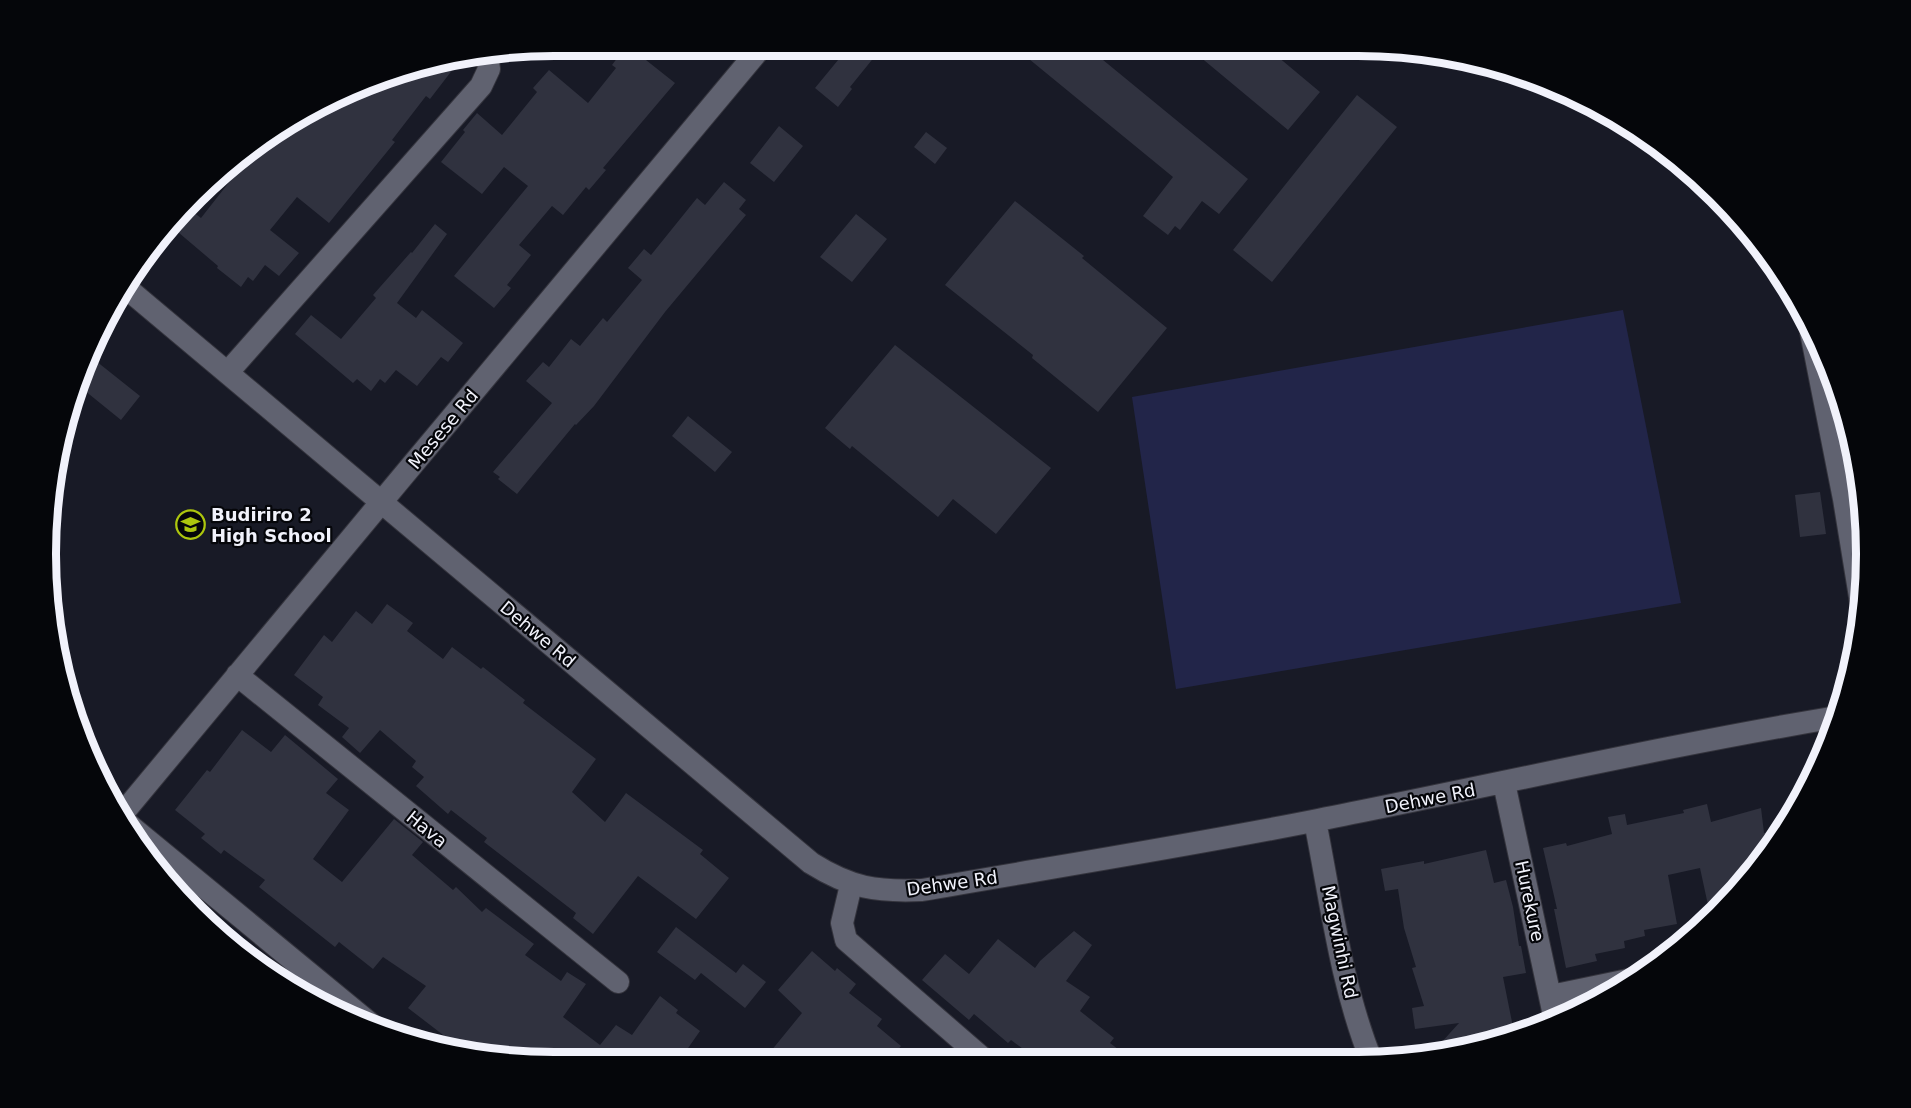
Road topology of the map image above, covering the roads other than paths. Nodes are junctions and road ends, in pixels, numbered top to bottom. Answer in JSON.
{"nodes":[{"id":1,"x":754,"y":56,"type":"edge"},
{"id":2,"x":488,"y":60,"type":"edge"},
{"id":3,"x":131,"y":292,"type":"edge"},
{"id":4,"x":1821,"y":371,"type":"edge"},
{"id":5,"x":228,"y":372,"type":"junction"},
{"id":6,"x":1852,"y":495,"type":"edge"},
{"id":7,"x":382,"y":503,"type":"junction"},
{"id":8,"x":237,"y":675,"type":"junction"},
{"id":9,"x":1827,"y":719,"type":"edge"},
{"id":10,"x":1504,"y":783,"type":"junction"},
{"id":11,"x":126,"y":809,"type":"edge"},
{"id":12,"x":1315,"y":820,"type":"junction"},
{"id":13,"x":146,"y":839,"type":"edge"},
{"id":14,"x":851,"y":885,"type":"junction"},
{"id":15,"x":618,"y":982,"type":"dead end"},
{"id":16,"x":1611,"y":983,"type":"edge"},
{"id":17,"x":1551,"y":996,"type":"junction"},
{"id":18,"x":355,"y":1011,"type":"edge"},
{"id":19,"x":1554,"y":1012,"type":"edge"},
{"id":20,"x":975,"y":1052,"type":"edge"},
{"id":21,"x":1368,"y":1052,"type":"edge"}],
"edges":[{"from":1,"to":7,"type":"street","name":"Mesese Rd"},
{"from":2,"to":5,"type":"street"},
{"from":3,"to":5,"type":"street","name":"Dehwe Rd"},
{"from":4,"to":6,"type":"street"},
{"from":5,"to":7,"type":"street","name":"Dehwe Rd"},
{"from":7,"to":8,"type":"street","name":"Mesese Rd"},
{"from":7,"to":14,"type":"street","name":"Dehwe Rd"},
{"from":8,"to":11,"type":"street","name":"Mesese Rd"},
{"from":8,"to":15,"type":"street","name":"Hava"},
{"from":9,"to":10,"type":"street","name":"Dehwe Rd"},
{"from":10,"to":12,"type":"street","name":"Dehwe Rd"},
{"from":10,"to":17,"type":"street","name":"Hurekure"},
{"from":12,"to":14,"type":"street","name":"Dehwe Rd"},
{"from":12,"to":21,"type":"street","name":"Magwinhi Rd"},
{"from":13,"to":18,"type":"street"},
{"from":14,"to":20,"type":"street"},
{"from":16,"to":17,"type":"street"},
{"from":17,"to":19,"type":"street","name":"Hurekure"}]}
